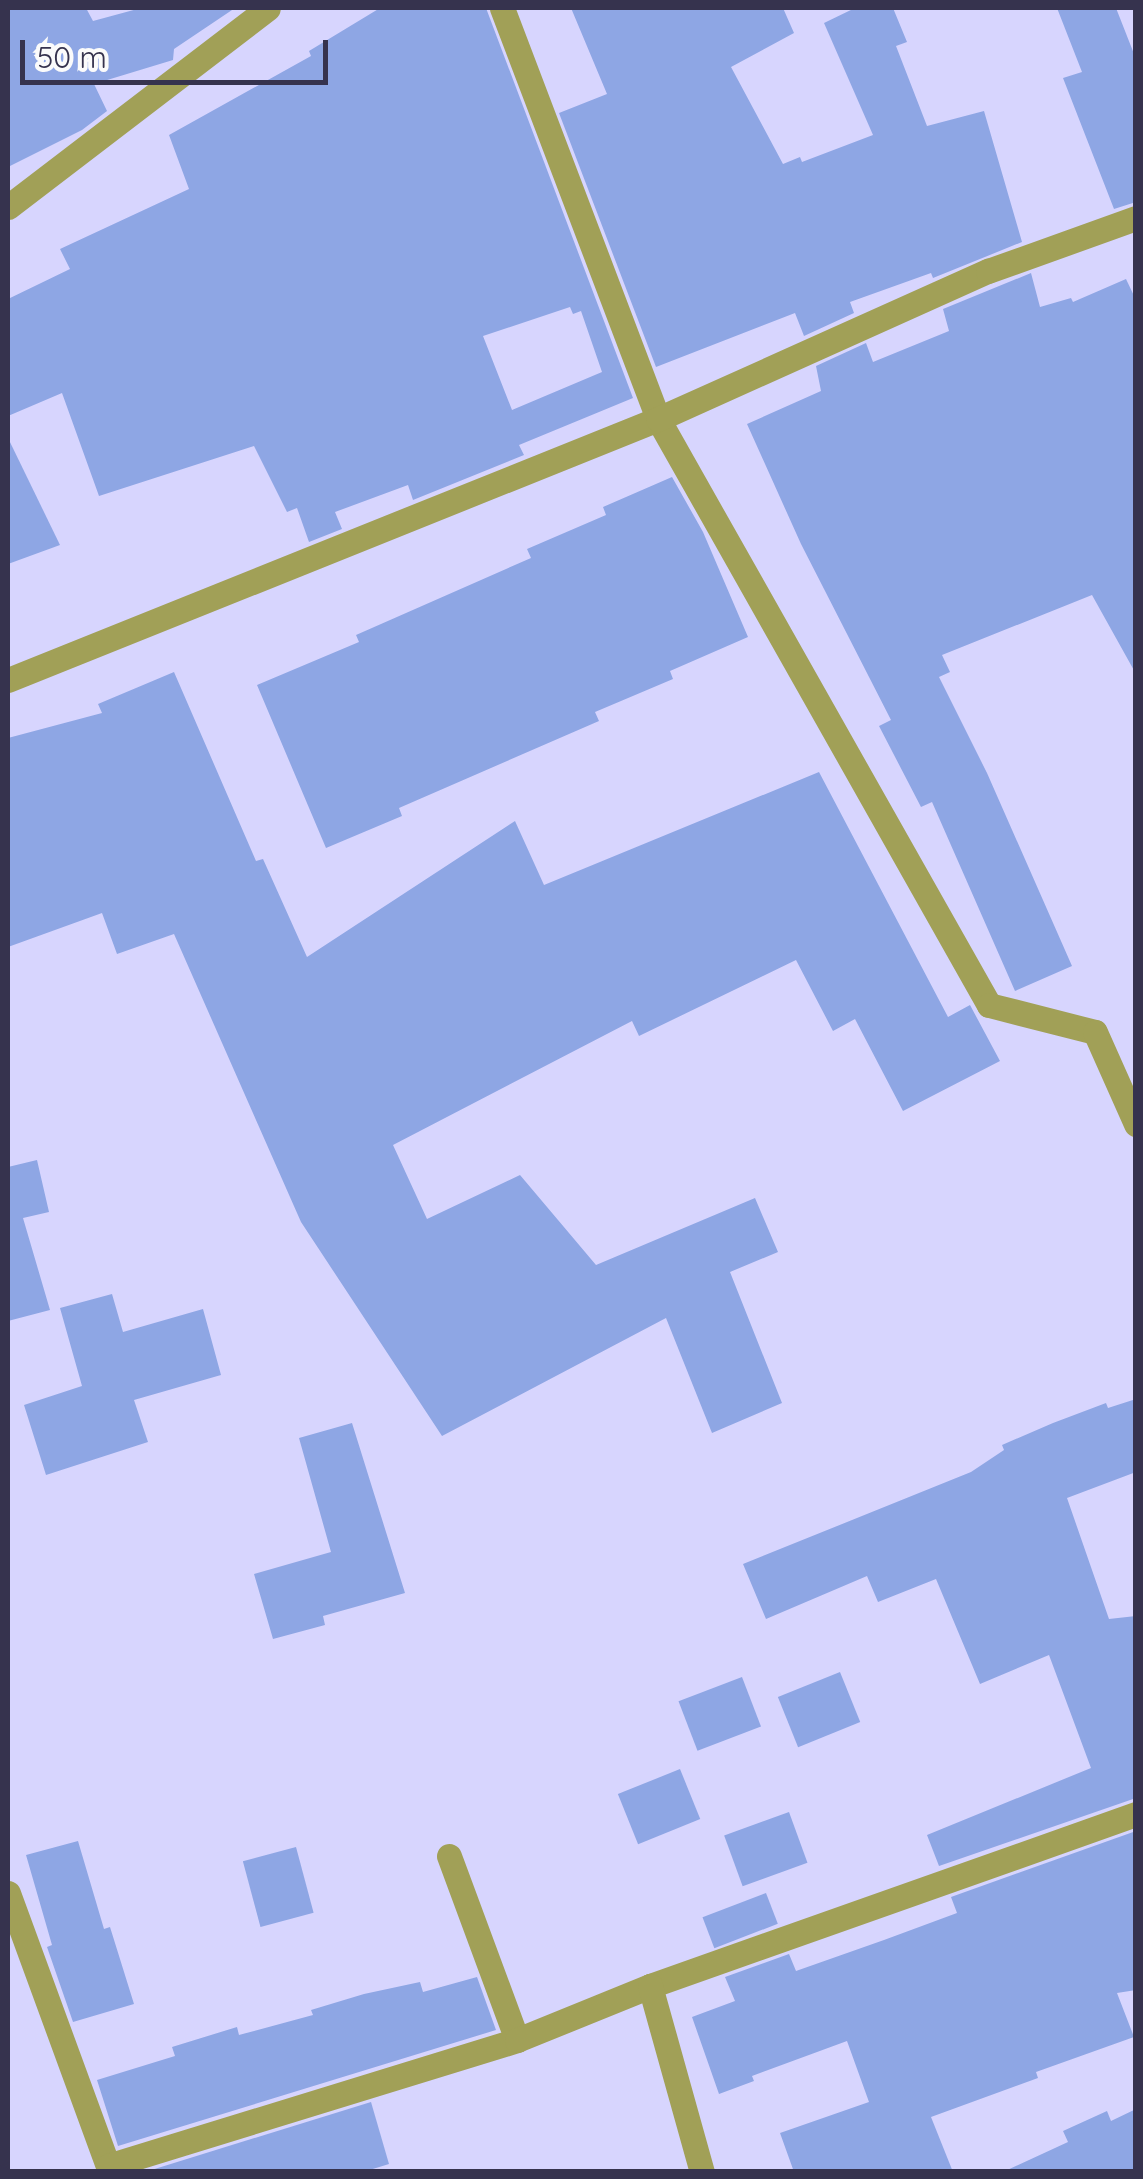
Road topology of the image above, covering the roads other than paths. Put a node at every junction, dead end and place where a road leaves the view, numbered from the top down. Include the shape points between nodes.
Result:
1 (268, 8) edge
2 (502, 8) edge
3 (8, 207) edge
4 (1136, 218) edge
5 (658, 419) junction
6 (8, 680) edge
7 (1136, 1124) edge
8 (1136, 1814) edge
9 (449, 1856) dead end
10 (8, 1893) edge
11 (650, 1986) junction
12 (517, 2040) junction
13 (109, 2169) edge
14 (702, 2172) edge

1 - 3 street
2 - 5 street
4 - 5 street via 988,271
5 - 6 street
5 - 7 street via 989,1005 1095,1032
8 - 11 street
9 - 12 street
10 - 13 street
11 - 12 street
11 - 14 street
12 - 13 street

